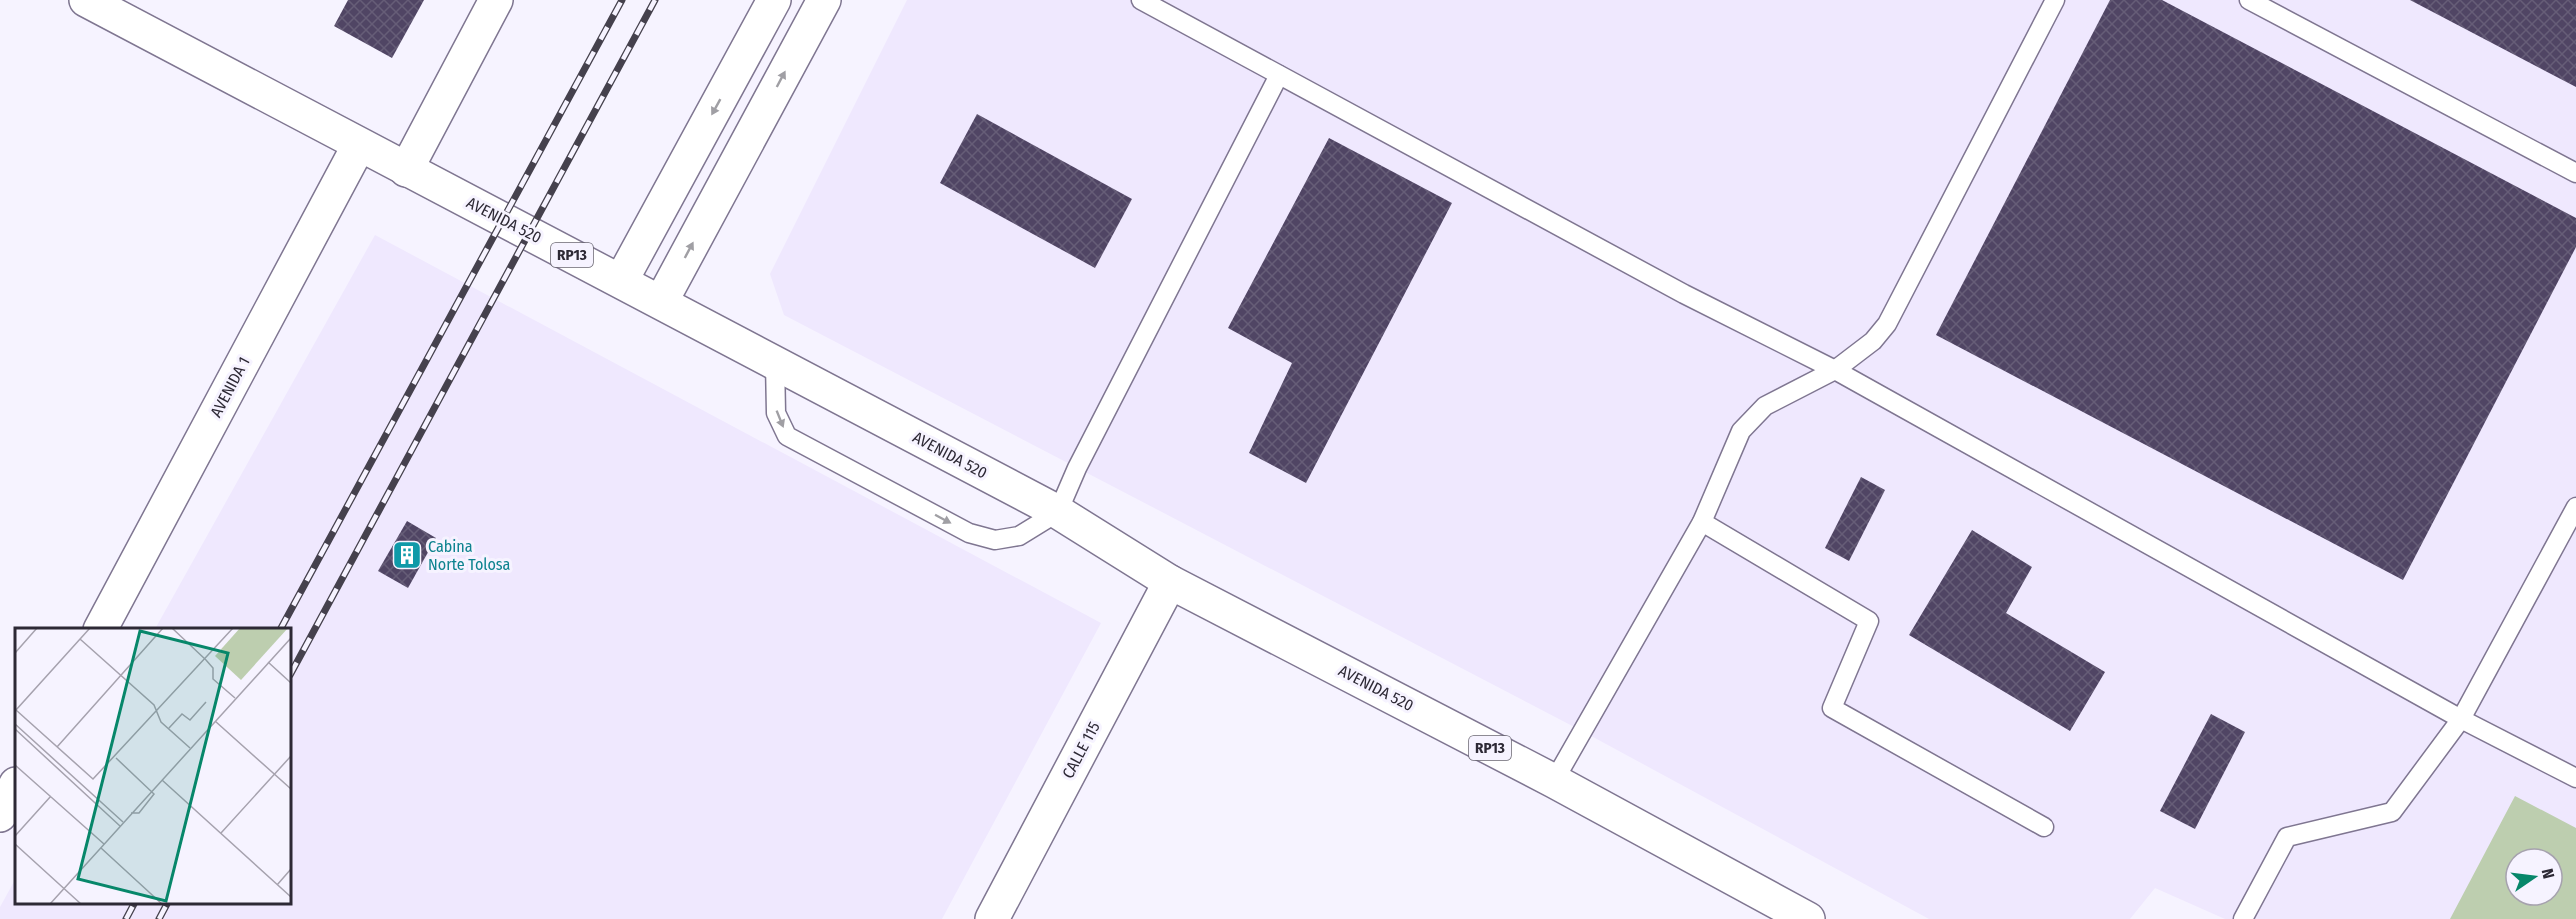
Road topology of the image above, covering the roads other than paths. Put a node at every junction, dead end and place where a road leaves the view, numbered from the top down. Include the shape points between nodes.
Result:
1 (86, 0) edge
2 (496, 0) edge
3 (774, 0) edge
4 (824, 0) edge
5 (1141, 0) edge
6 (2055, 0) edge
7 (2249, 0) edge
8 (1280, 75) junction
9 (359, 145) junction
10 (406, 170) junction
11 (2576, 173) edge
12 (621, 280) junction
13 (661, 302) junction
14 (775, 362) junction
15 (1835, 370) junction
16 (2576, 507) edge
17 (1058, 512) junction
18 (1702, 522) junction
19 (1170, 582) junction
20 (101, 628) edge
21 (2461, 719) junction
22 (2576, 778) edge
23 (1554, 781) junction
24 (15, 786) edge
25 (0, 815) edge
26 (2044, 827) dead end
27 (992, 919) edge
28 (1808, 919) edge
29 (2243, 919) edge

1 - 9 main road, AVENIDA 520 / RP13
2 - 10 main road
3 -> 12 main road
13 -> 4 main road
5 - 8 lane
6 - 15 lane via 1887,324 1873,341
7 - 11 lane
8 - 15 lane via 1684,294
8 - 17 lane
9 - 10 main road, AVENIDA 520 / RP13
9 - 20 main road, AVENIDA 1
10 - 12 main road, AVENIDA 520 / RP13
12 - 13 main road, AVENIDA 520 / RP13
13 - 14 main road, AVENIDA 520 / RP13
14 - 17 main road, AVENIDA 520 / RP13
14 -> 17 lane via 776,413 788,436 969,533 995,540 1019,536
15 - 18 lane via 1765,406 1741,431
15 - 21 lane
16 - 21 lane
17 - 19 main road, AVENIDA 520 / RP13
18 - 23 lane
18 - 26 lane via 1869,621 1832,708
19 - 23 main road, AVENIDA 520 / RP13
19 - 27 main road, CALLE 115
21 - 22 lane
21 - 29 lane via 2392,812 2288,837
23 - 28 main road, AVENIDA 520 / RP13
24 - 25 main road

